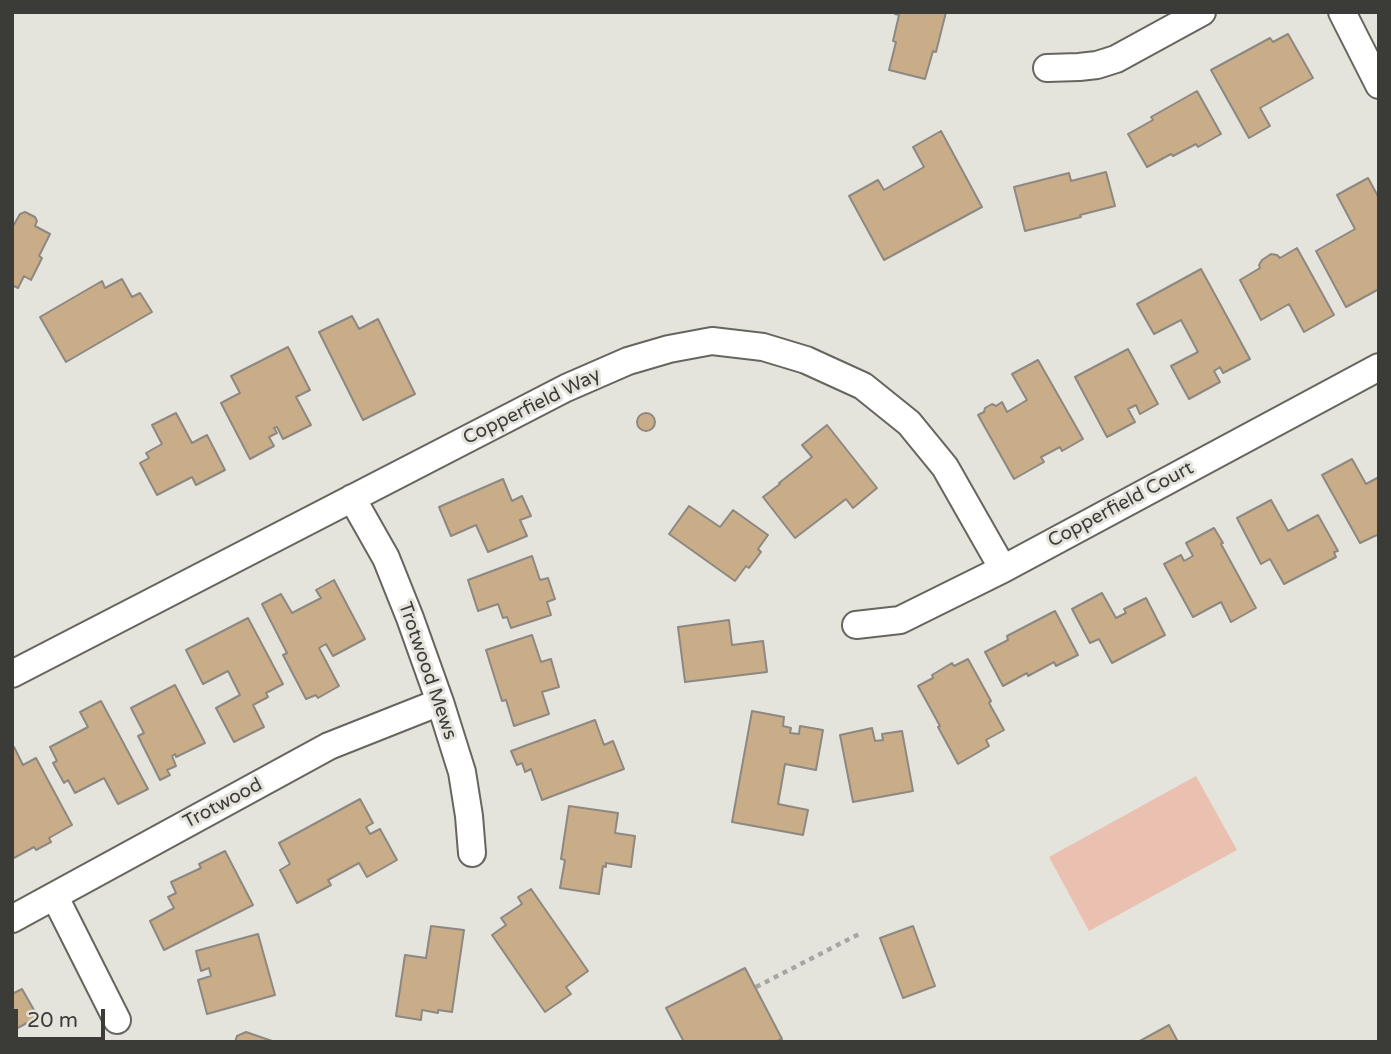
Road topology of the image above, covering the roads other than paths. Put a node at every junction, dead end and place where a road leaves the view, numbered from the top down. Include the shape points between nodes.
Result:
1 (1202, 12) edge
2 (1342, 12) edge
3 (1047, 68) dead end
4 (1379, 85) edge
5 (1379, 367) edge
6 (352, 498) junction
7 (1003, 569) junction
8 (856, 625) dead end
9 (12, 674) edge
10 (440, 702) junction
11 (472, 853) dead end
12 (55, 897) junction
13 (12, 919) edge
14 (117, 1020) dead end

1 - 3 street via 1116,59
2 - 4 street
5 - 7 street, Copperfield Court
6 - 7 street, Copperfield Way via 603,371 669,349 712,341 763,347 806,360 863,387 909,423 945,467
6 - 9 street, Copperfield Way
6 - 10 street, Trotwood Mews via 386,558
7 - 8 street, Copperfield Court via 900,620
10 - 11 street, Trotwood Mews via 462,772
10 - 12 street, Trotwood via 329,746
12 - 13 street, Trotwood
12 - 14 street

